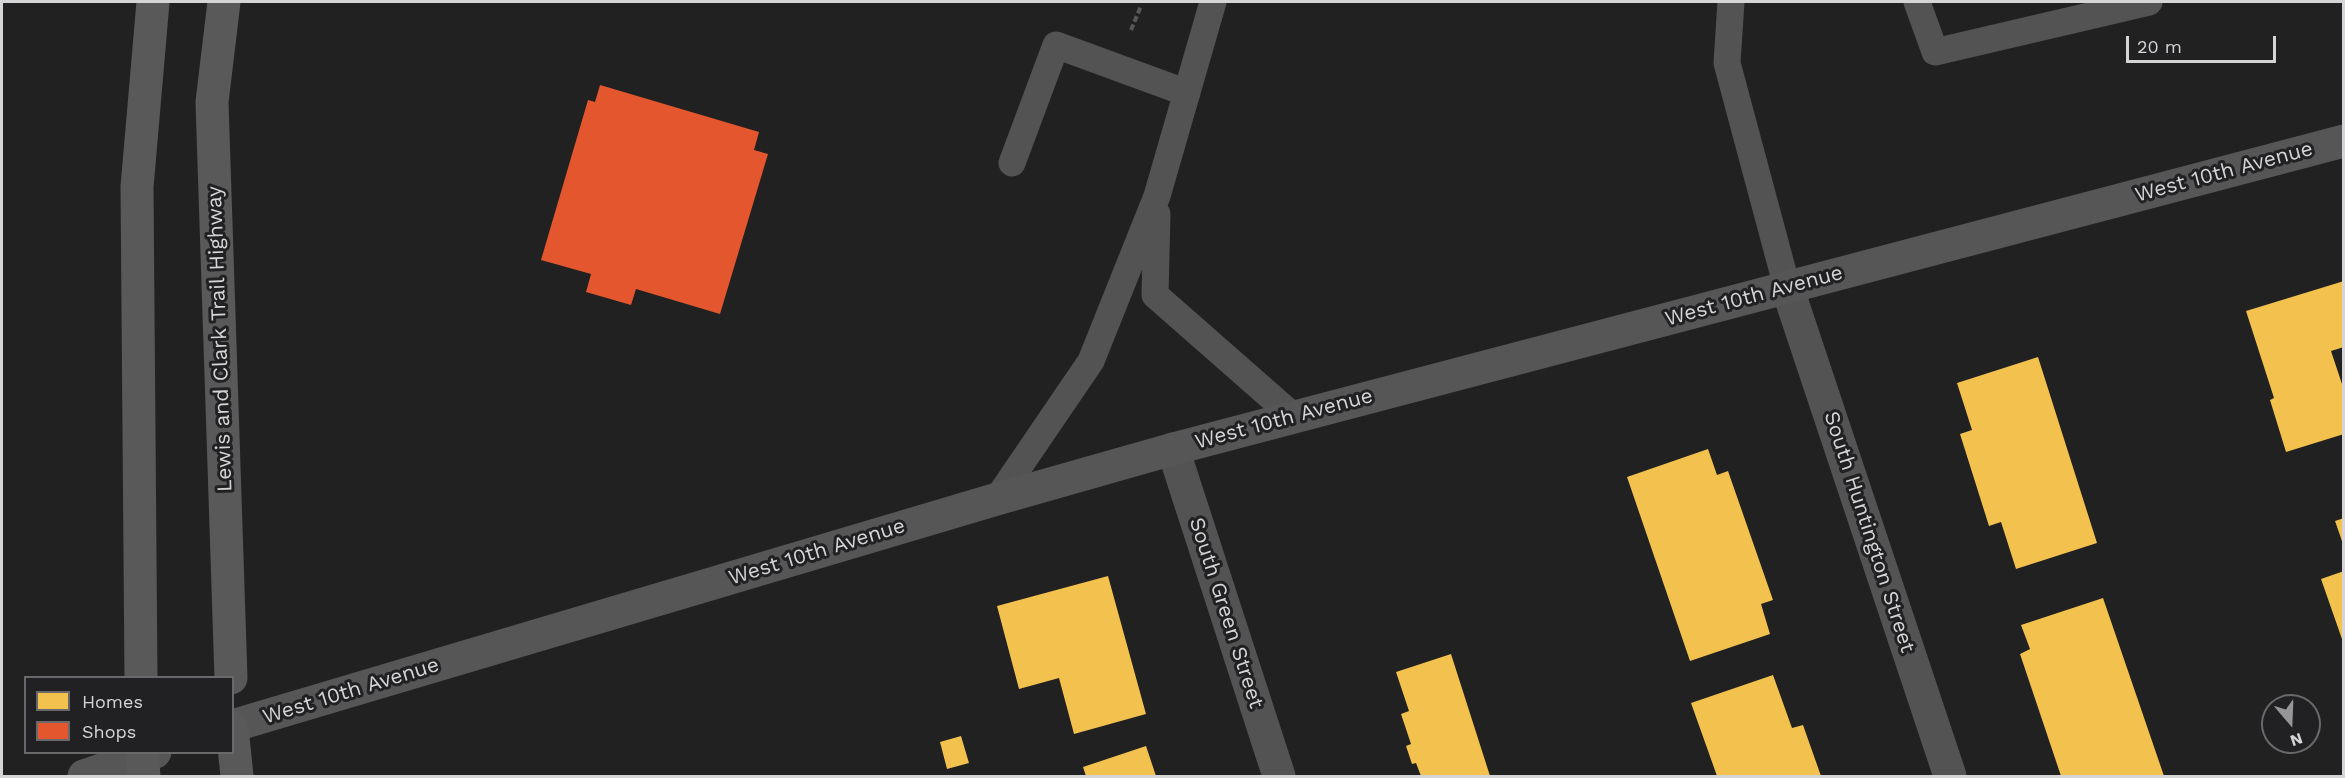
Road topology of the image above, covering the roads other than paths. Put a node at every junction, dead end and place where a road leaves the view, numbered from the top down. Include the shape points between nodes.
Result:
1 (153, 2) edge
2 (224, 2) edge
3 (1213, 2) edge
4 (1731, 2) edge
5 (1917, 2) edge
6 (2149, 2) edge
7 (1187, 93) junction
8 (2343, 141) edge
9 (1012, 163) dead end
10 (1157, 196) junction
11 (1787, 288) junction
12 (1294, 417) junction
13 (1173, 448) junction
14 (997, 499) junction
15 (141, 676) edge
16 (231, 676) edge
17 (234, 726) edge
18 (234, 747) edge
19 (146, 760) edge
20 (84, 777) edge
21 (237, 777) edge
22 (1279, 777) edge
23 (1950, 777) edge

1 - 15 highway via 137,187
2 - 16 highway, Lewis and Clark Trail Highway via 212,102
3 - 7 lane
4 - 11 lane via 1727,63
5 - 6 lane via 1935,52
7 - 9 lane via 1056,45
7 - 10 lane
8 - 11 main road, West 10th Avenue
10 - 12 lane via 1155,295
10 - 14 lane via 1091,361
11 - 12 main road, West 10th Avenue
11 - 23 street, South Huntington Street
12 - 13 main road, West 10th Avenue
13 - 14 main road, West 10th Avenue
13 - 22 street, South Green Street
14 - 17 main road, West 10th Avenue
18 - 21 highway
19 - 20 main road

